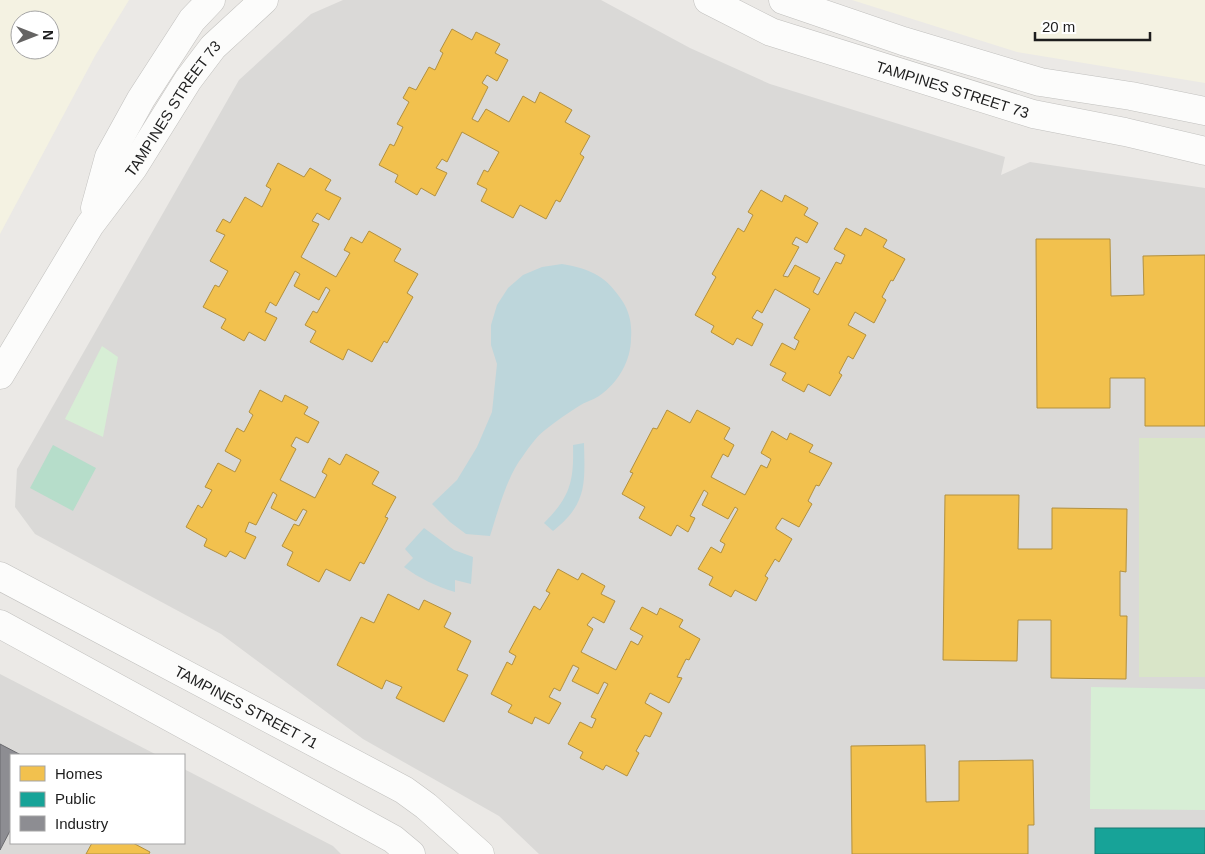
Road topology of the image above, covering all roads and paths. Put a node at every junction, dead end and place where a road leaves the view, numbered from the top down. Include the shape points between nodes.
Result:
1 (211, 0) edge
2 (264, 0) edge
3 (708, 0) edge
4 (783, 0) edge
5 (1205, 111) edge
6 (1205, 151) edge
7 (90, 225) junction
8 (0, 376) edge
9 (0, 576) edge
10 (0, 624) edge
11 (412, 854) edge
12 (480, 854) edge

1 - 7 street, TAMPINES STREET 73 via 192,20 164,62 109,157
2 - 7 street, TAMPINES STREET 73 via 213,47 188,80 133,168
3 - 6 street, TAMPINES STREET 73 via 771,32 967,94 1033,114
4 - 5 street via 903,41 1040,82
7 - 8 street, TAMPINES STREET 73
9 - 12 street, TAMPINES STREET 71 via 404,790
10 - 11 street via 393,839

